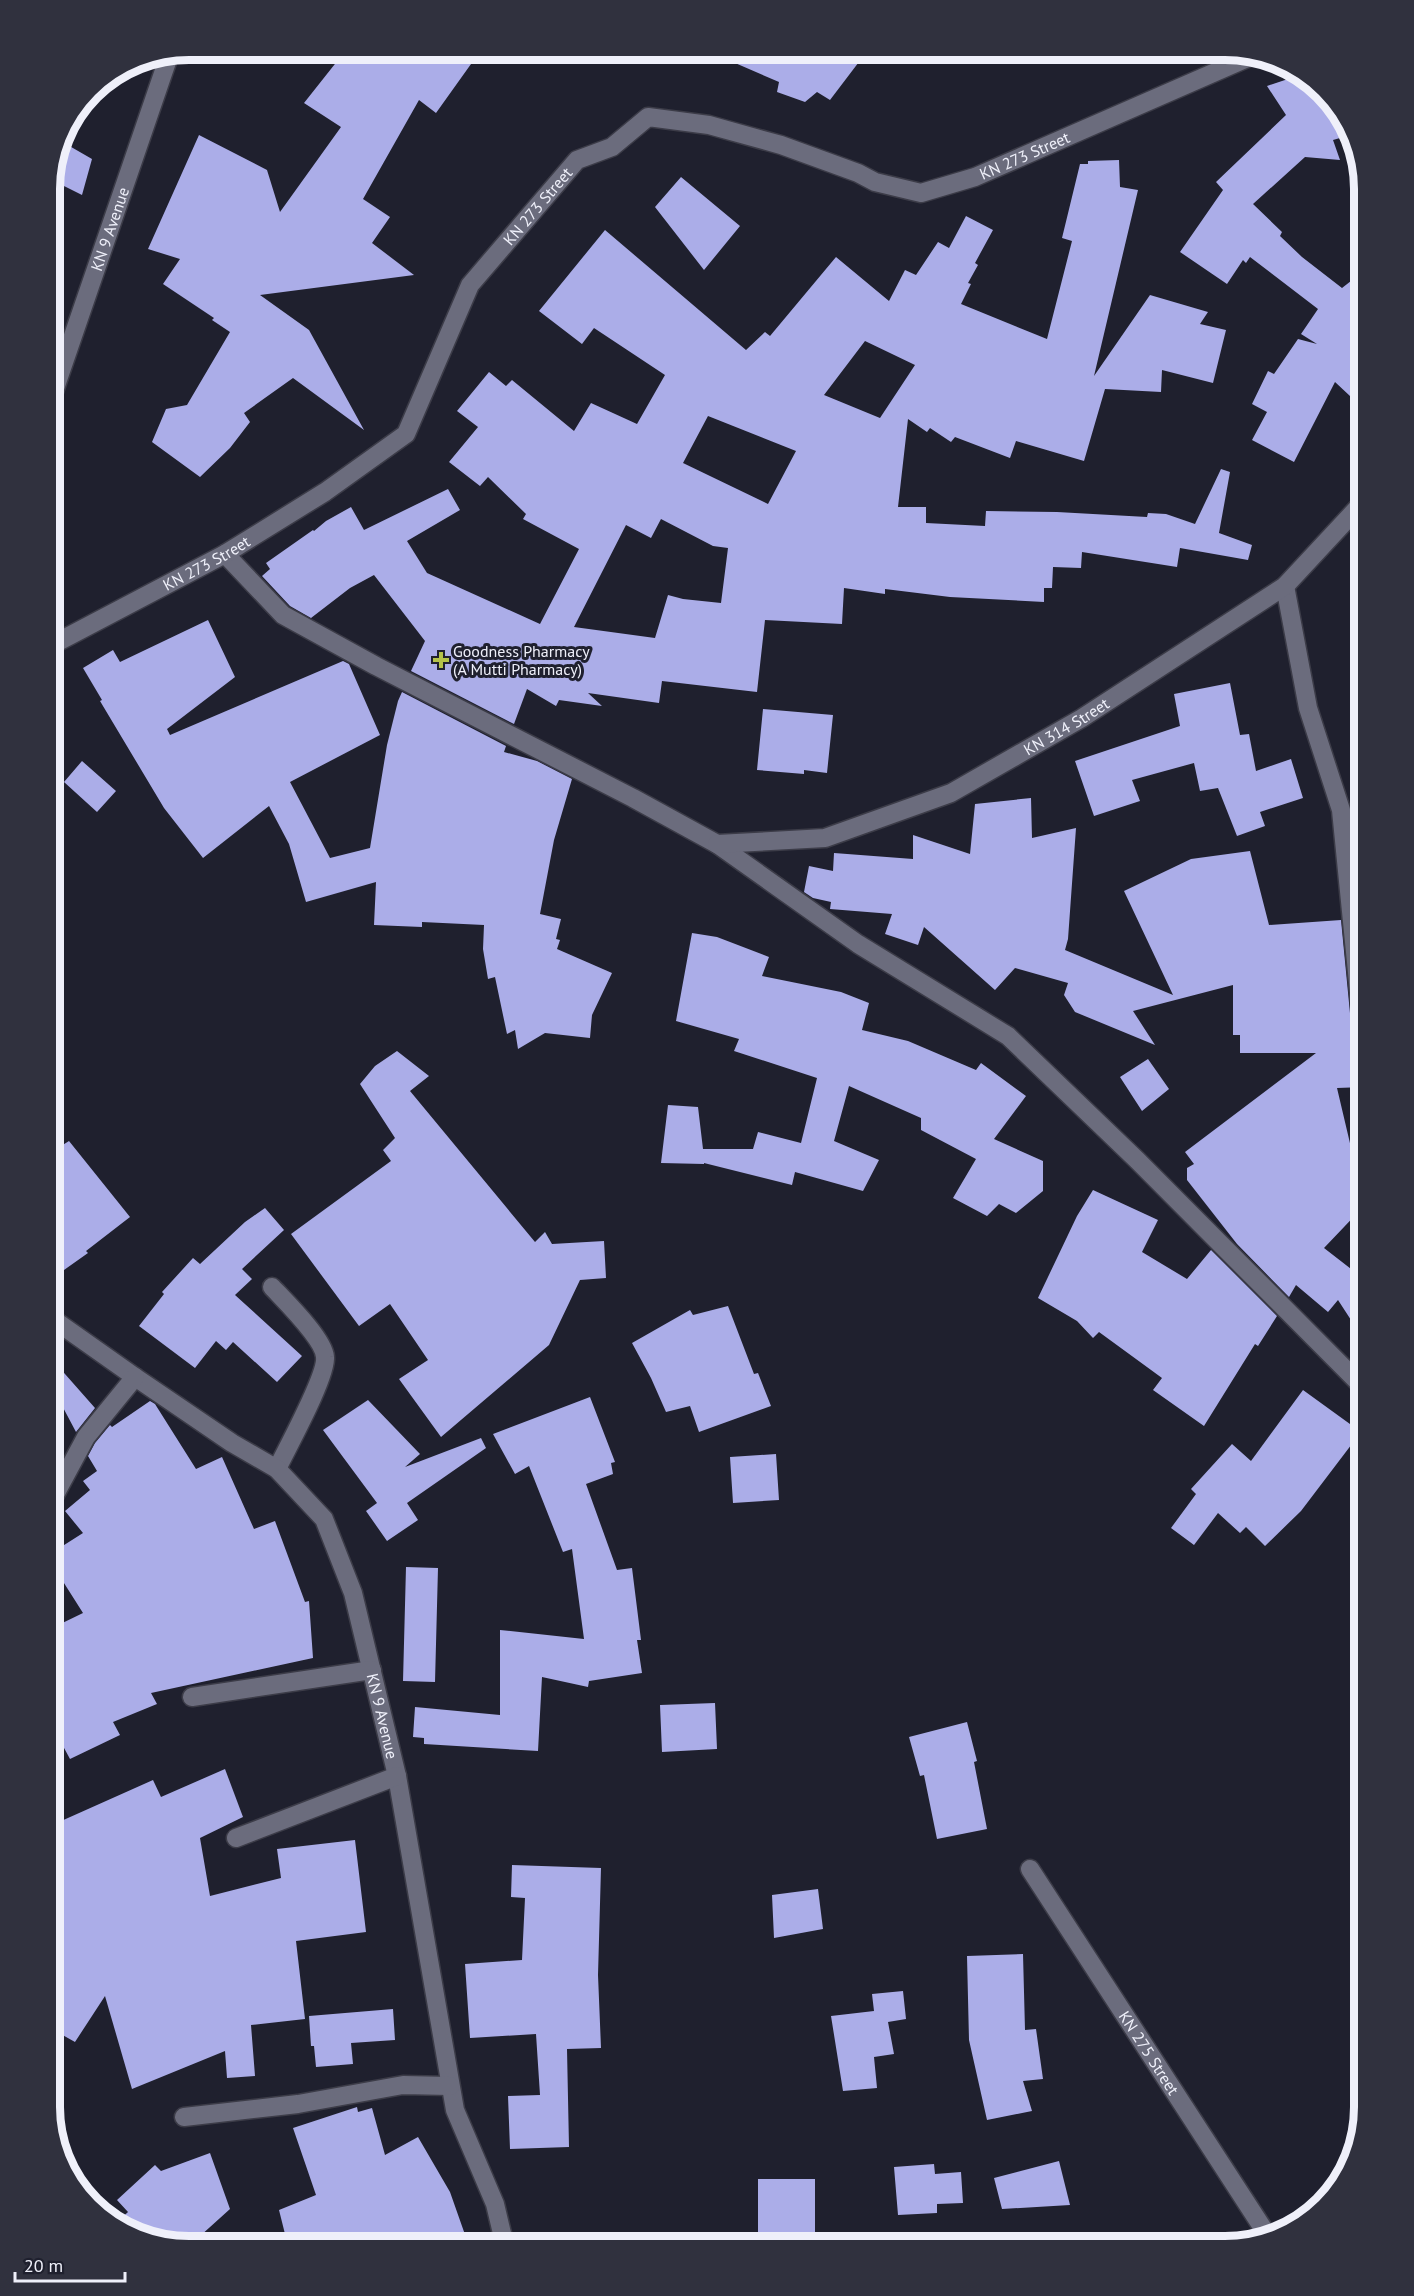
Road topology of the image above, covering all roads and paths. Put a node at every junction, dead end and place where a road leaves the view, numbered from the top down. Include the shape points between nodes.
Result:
1 (1241, 61) edge
2 (167, 62) edge
3 (60, 374) edge
4 (1354, 513) edge
5 (225, 554) junction
6 (1285, 586) junction
7 (60, 641) edge
8 (717, 844) junction
9 (1354, 936) edge
10 (272, 1287) dead end
11 (60, 1324) edge
12 (135, 1377) junction
13 (1354, 1377) edge
14 (277, 1469) junction
15 (60, 1485) edge
16 (372, 1670) junction
17 (192, 1697) dead end
18 (397, 1776) junction
19 (236, 1838) dead end
20 (1030, 1869) dead end
21 (450, 2086) junction
22 (184, 2117) dead end
23 (1264, 2230) edge
24 (503, 2236) edge

1 - 5 street, KN 273 Street via 975,177 921,193 875,182 781,145 709,124 648,117 612,147 577,160 470,285 406,434 325,492
2 - 3 street, KN 9 Avenue
4 - 6 street, KN 314 Street
5 - 7 street, KN 273 Street
5 - 8 street via 283,615
6 - 8 street, KN 314 Street via 1082,718 951,793 825,838
6 - 9 street via 1308,708 1341,810
8 - 13 street via 858,944 1008,1036
10 - 14 street via 313,1332 326,1356 323,1374
11 - 12 street, KN 9 Avenue
12 - 14 street, KN 9 Avenue
12 - 15 street via 86,1437
14 - 16 street, KN 9 Avenue via 324,1519 353,1593
16 - 17 street
16 - 18 street, KN 9 Avenue
18 - 19 street
18 - 21 street, KN 9 Avenue
20 - 23 street, KN 275 Street
21 - 22 street via 403,2085 298,2104
21 - 24 street, KN 9 Avenue via 455,2110 495,2204

